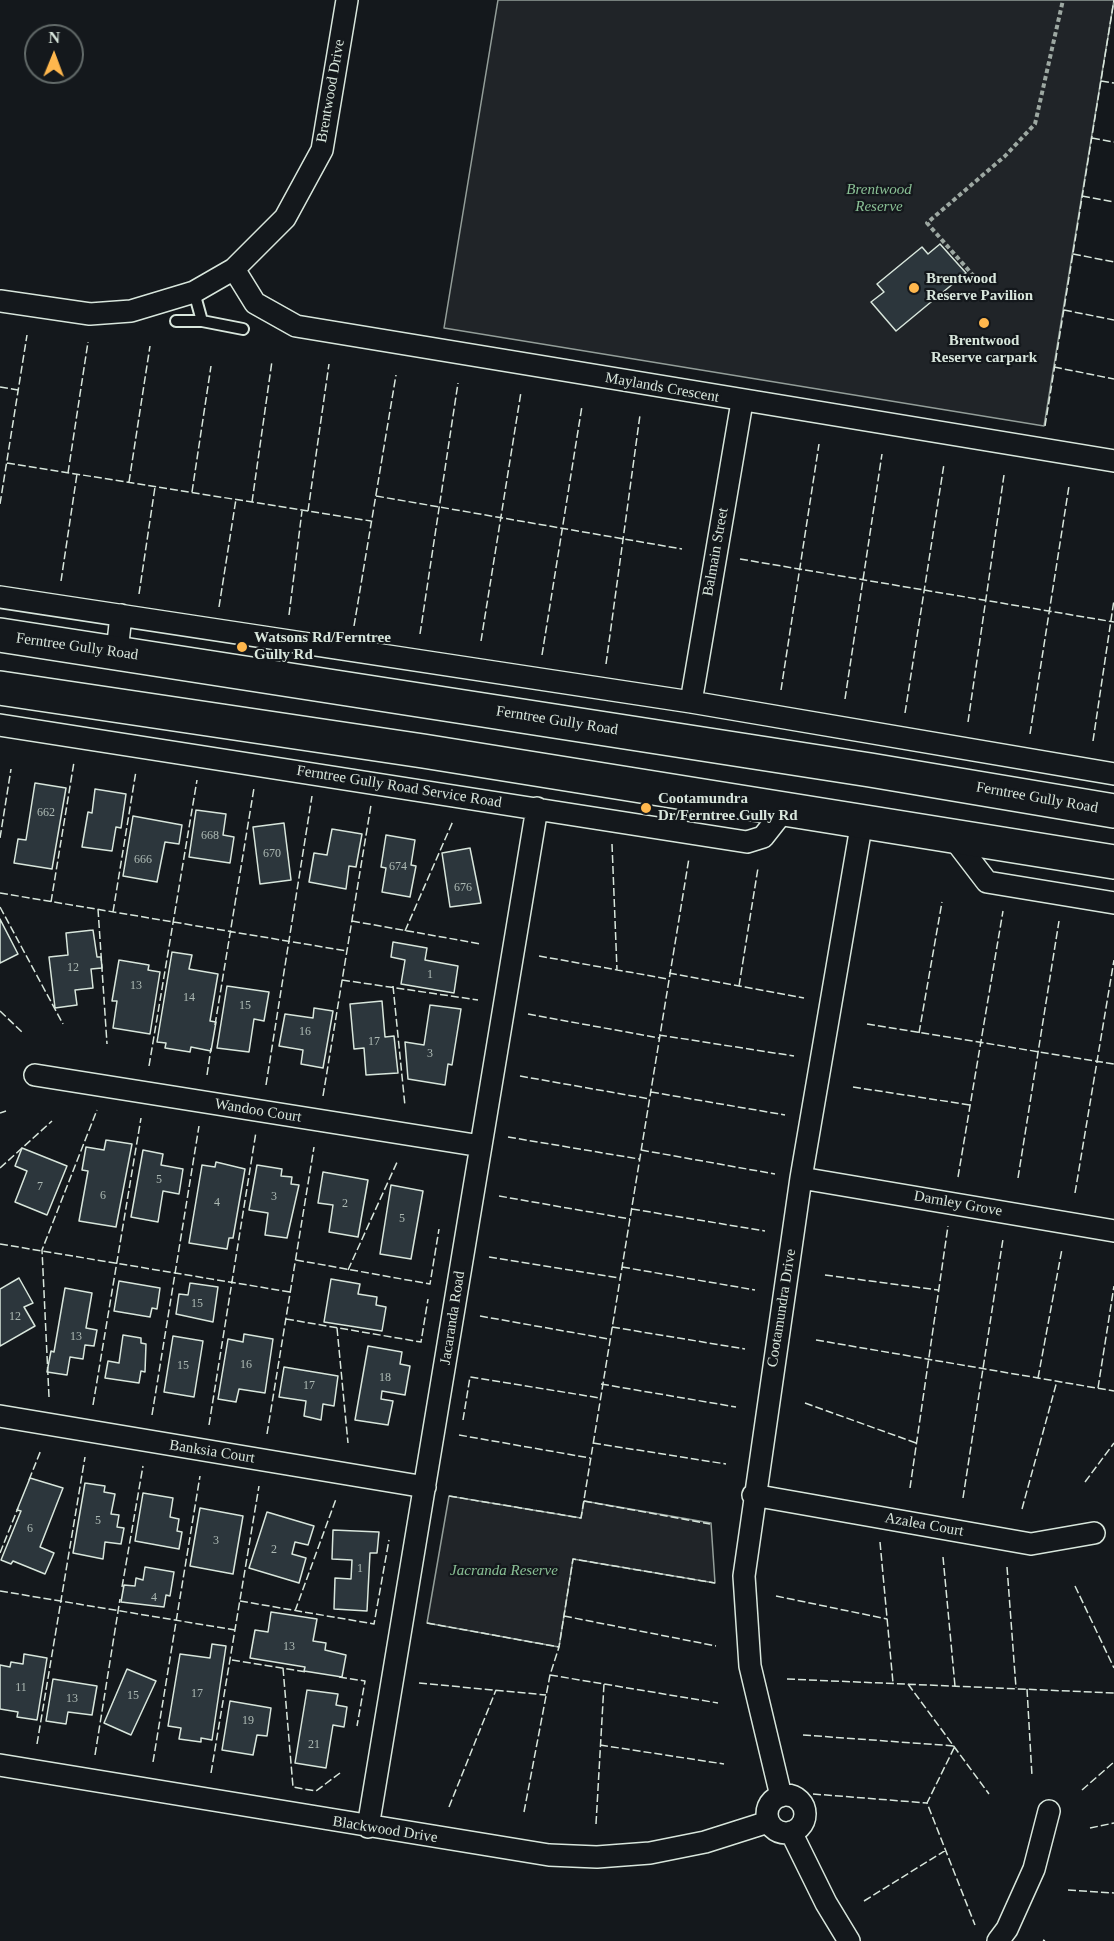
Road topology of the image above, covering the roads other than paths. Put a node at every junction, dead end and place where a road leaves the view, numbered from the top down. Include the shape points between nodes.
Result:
1 (345, 0) edge
2 (234, 269) junction
3 (194, 292) junction
4 (0, 301) edge
5 (176, 321) dead end
6 (202, 321) junction
7 (243, 329) dead end
8 (742, 402) junction
9 (1114, 462) edge
10 (0, 597) edge
11 (121, 615) junction
12 (0, 635) edge
13 (117, 652) junction
14 (0, 688) edge
15 (691, 702) junction
16 (0, 725) edge
17 (870, 770) junction
18 (1114, 774) edge
19 (537, 808) junction
20 (785, 809) junction
21 (1114, 811) edge
22 (862, 821) junction
23 (951, 835) junction
24 (1114, 862) edge
25 (1114, 903) edge
26 (35, 1075) dead end
27 (481, 1146) junction
28 (801, 1178) junction
29 (1114, 1230) edge
30 (0, 1416) edge
31 (425, 1487) junction
32 (753, 1495) junction
33 (1094, 1533) dead end
34 (0, 1765) edge
35 (781, 1796) junction
36 (1049, 1811) dead end
37 (768, 1822) junction
38 (368, 1827) junction
39 (791, 1832) junction
40 (849, 1941) edge
41 (998, 1941) edge

1 - 2 street, Brentwood Drive via 322,150 285,218
2 - 3 street, Brentwood Drive
2 - 8 street, Maylands Crescent via 255,303 296,326
3 - 4 street, Brentwood Drive via 131,311 90,314
3 - 6 lane
5 - 6 lane
6 - 7 lane
8 - 9 street, Maylands Crescent
8 - 15 street, Balmain Street
10 - 11 street
11 - 13 street
11 - 15 street
12 - 13 main road, Ferntree Gully Road
13 - 17 main road, Ferntree Gully Road
14 - 20 main road
15 - 18 street
16 - 19 street, Ferntree Gully Road Service Road
17 - 21 main road, Ferntree Gully Road
17 - 22 main road
19 - 20 street, Ferntree Gully Road Service Road via 747,842 763,837
19 - 27 street, Jacaranda Road
20 - 22 main road
22 - 23 main road
22 - 28 street, Cootamundra Drive
23 - 24 main road
23 - 25 street via 987,882
26 - 27 street, Wandoo Court
27 - 31 street, Jacaranda Road
28 - 29 street, Darnley Grove
28 - 32 street, Cootamundra Drive
30 - 31 street, Banksia Court
31 - 38 street, Jacaranda Road
32 - 33 street, Azalea Court via 1031,1544
32 - 35 street, Cootamundra Drive via 744,1576 750,1666
34 - 38 street, Blackwood Drive
35 - 37 street via 767,1809
35 - 39 street via 794,1797 803,1806 802,1824
36 - 41 street via 1034,1869
37 - 38 street, Blackwood Drive via 678,1848 597,1857 522,1852
37 - 39 street via 778,1832
39 - 40 street

